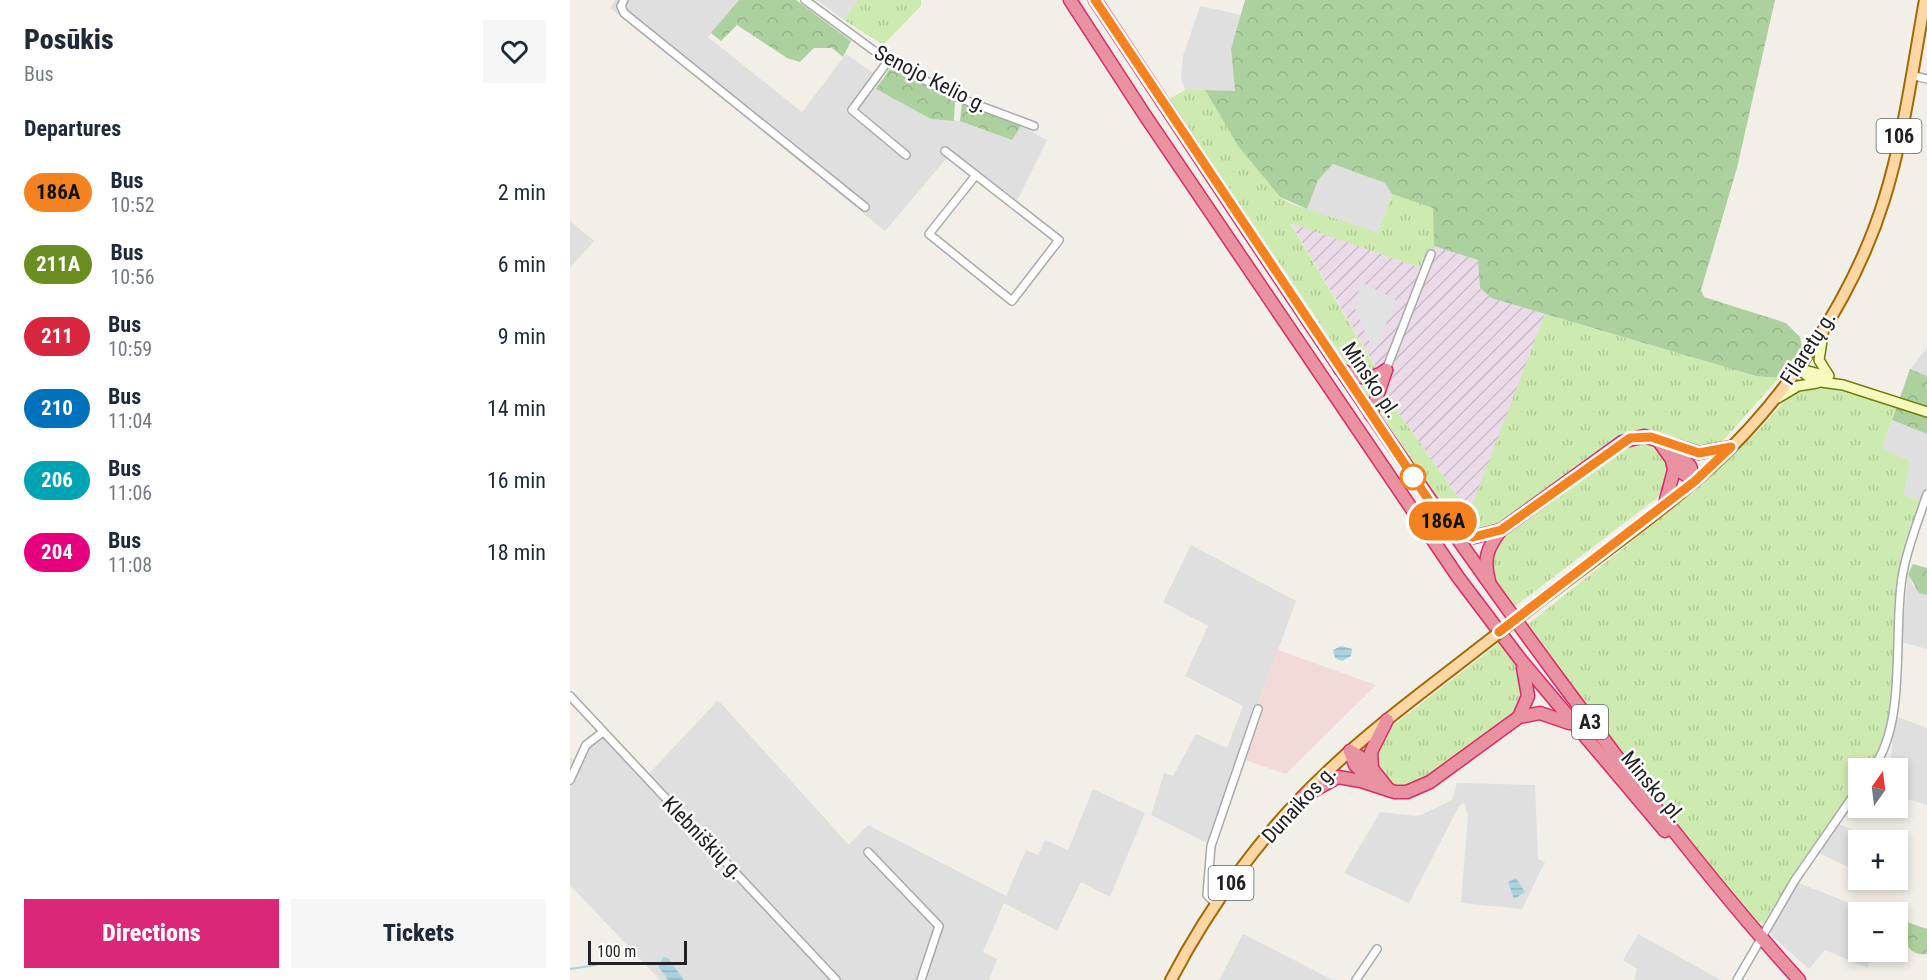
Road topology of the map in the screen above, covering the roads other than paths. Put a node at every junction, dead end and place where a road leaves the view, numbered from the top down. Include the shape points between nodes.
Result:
1 (624, 0) edge
2 (805, 0) edge
3 (1070, 0) edge
4 (1095, 0) edge
5 (1925, 0) edge
6 (888, 61) junction
7 (1911, 75) junction
8 (1927, 79) edge
9 (1034, 126) dead end
10 (945, 151) dead end
11 (906, 155) dead end
12 (976, 176) junction
13 (865, 207) dead end
14 (1431, 254) dead end
15 (1826, 325) junction
16 (1797, 368) junction
17 (1340, 369) junction
18 (1386, 370) junction
19 (1828, 376) junction
20 (1820, 383) junction
21 (1843, 385) junction
22 (1773, 401) junction
23 (1927, 412) edge
24 (1371, 415) junction
25 (1731, 447) junction
26 (1670, 452) junction
27 (1695, 481) junction
28 (1927, 494) edge
29 (1665, 504) junction
30 (1446, 526) junction
31 (1501, 530) junction
32 (1490, 586) junction
33 (1520, 659) junction
34 (570, 696) edge
35 (1258, 710) dead end
36 (1519, 717) junction
37 (1387, 720) junction
38 (1575, 726) junction
39 (603, 732) junction
40 (1350, 751) junction
41 (1881, 758) edge
42 (1372, 769) junction
43 (570, 780) edge
44 (1385, 789) junction
45 (1304, 796) junction
46 (1848, 803) edge
47 (868, 852) dead end
48 (1216, 904) junction
49 (1740, 914) junction
50 (1760, 938) junction
51 (1377, 949) dead end
52 (836, 980) edge
53 (921, 980) edge
54 (1171, 980) edge
55 (1356, 980) edge
56 (1737, 980) edge
57 (1799, 980) edge

1 - 13 street via 624,13
2 - 6 street, Senojo Kelio g.
3 - 33 highway, Minsko pl. / A3 via 1404,500
4 - 17 highway, Minsko pl. / A3
5 - 7 main road, Filaretų g. / 106
6 - 9 street, Senojo Kelio g. via 959,98
6 - 11 street via 852,110
7 - 8 street
7 - 15 main road, Filaretų g. / 106 via 1884,200 1863,255
10 - 12 street
12 - 12 street via 1059,240 1012,300 929,234
14 - 18 street
15 - 16 main road, Filaretų g. / 106
15 - 19 main road via 1818,354
16 - 19 main road
16 - 20 main road
16 - 22 main road, Filaretų g. / 106
17 - 18 highway via 1360,378
17 - 24 highway, Minsko pl. / A3
18 - 24 highway
19 - 21 main road
20 - 21 main road
20 - 22 main road via 1798,386
21 - 23 main road
22 - 25 main road, Filaretų g. / 106
24 - 30 highway, Minsko pl. / A3
25 - 26 highway via 1699,453
25 - 27 main road, Filaretų g. / 106
26 - 27 highway via 1690,466
26 - 29 highway via 1674,470
26 - 31 highway via 1657,440 1636,437 1622,442
27 - 29 main road, Filaretų g. / 106
28 - 41 street via 1901,579 1889,738
29 - 37 main road, Filaretų g. / 106, bridge
30 - 31 highway via 1473,537
30 - 32 highway, Minsko pl. / A3
31 - 32 highway via 1486,556
32 - 49 highway, Minsko pl. / A3 via 1608,746
33 - 36 highway via 1529,689
33 - 38 highway, Minsko pl. / A3
34 - 39 street, Klebniškių g.
35 - 48 street via 1211,846 1207,895
36 - 38 highway via 1550,714
36 - 44 highway via 1422,787 1407,792
37 - 40 main road, 106
37 - 42 highway via 1371,752
38 - 49 highway, Minsko pl. / A3
39 - 43 street via 586,745
39 - 52 street, Klebniškių g.
40 - 42 highway via 1360,755
40 - 44 highway via 1355,765
40 - 45 main road, Dunaikos g. / 106
42 - 44 highway
44 - 45 highway via 1338,777
45 - 48 main road, Dunaikos g. / 106
46 - 50 street
47 - 53 street via 939,926
48 - 54 main road, Dunaikos g. / 106
49 - 50 highway, Minsko pl. / A3
50 - 56 street
50 - 57 highway, Minsko pl. / A3
51 - 55 street

